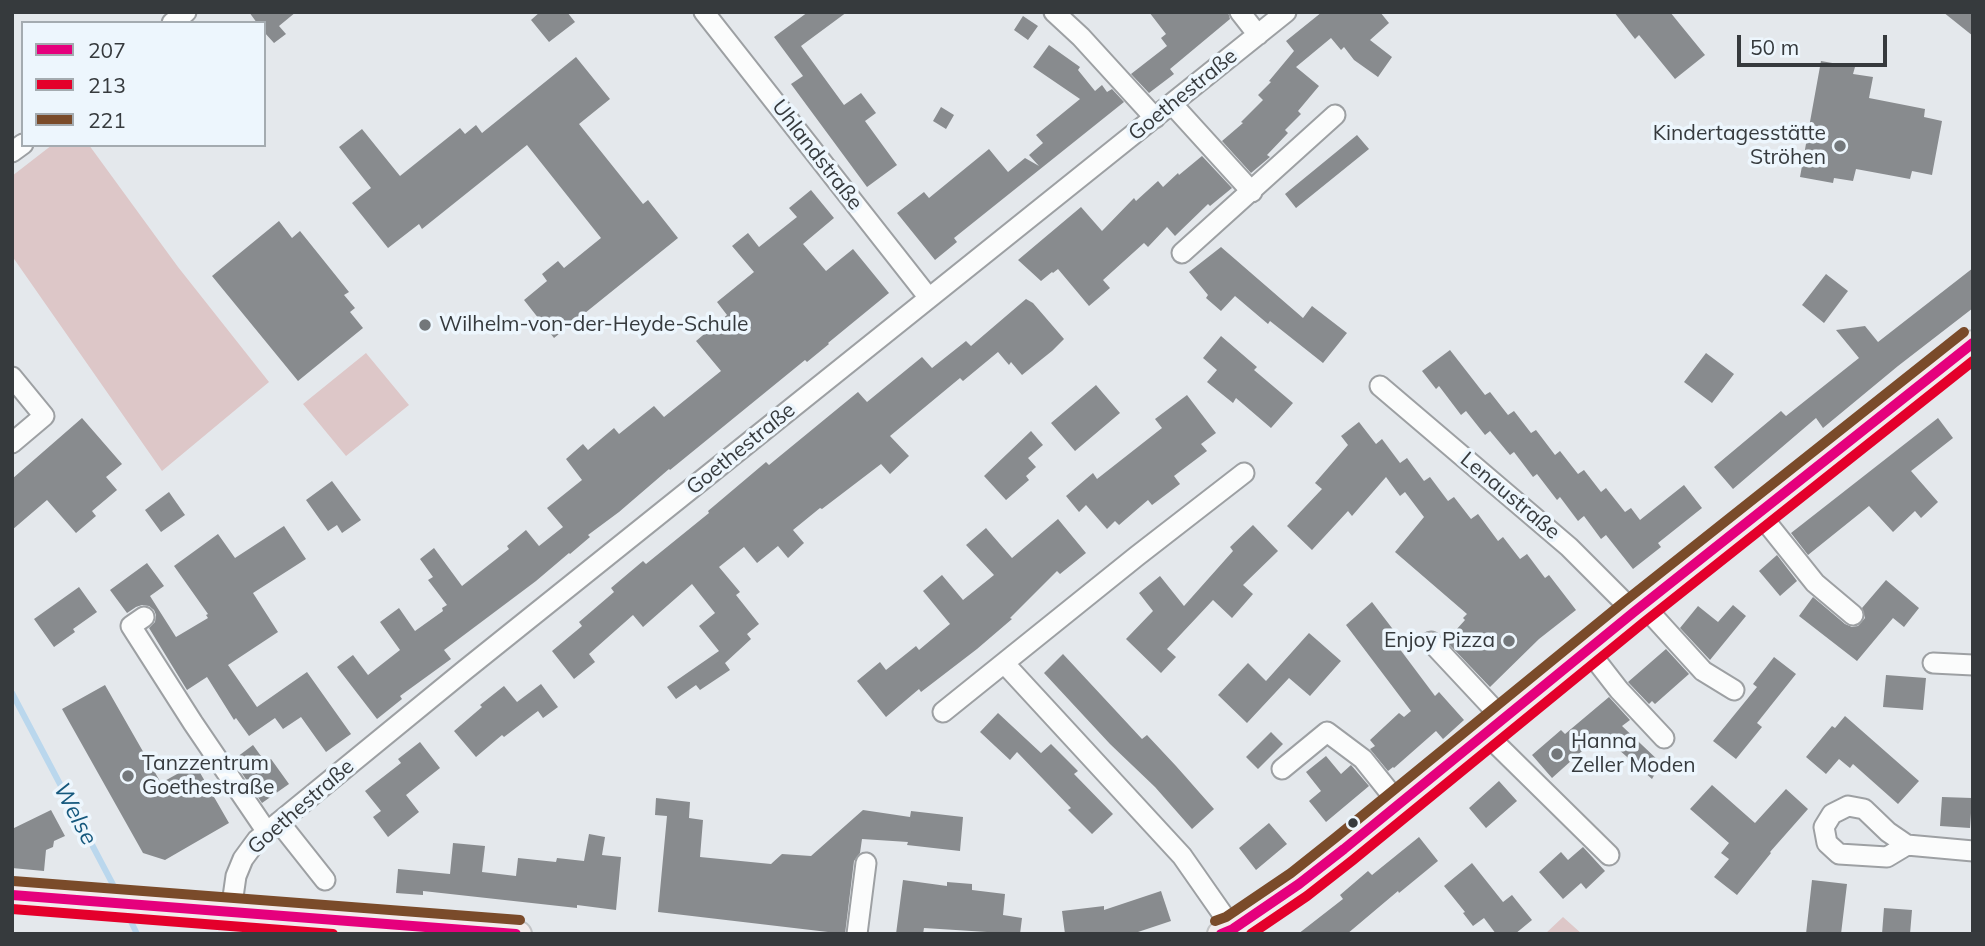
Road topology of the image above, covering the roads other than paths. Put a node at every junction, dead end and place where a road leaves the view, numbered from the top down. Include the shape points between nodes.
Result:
1 (704, 12) edge
2 (1054, 12) edge
3 (1240, 12) edge
4 (1286, 12) edge
5 (1258, 35) junction
6 (1172, 104) junction
7 (1335, 115) dead end
8 (1155, 118) junction
9 (1252, 192) junction
10 (1182, 253) dead end
11 (929, 298) junction
12 (1973, 343) edge
13 (12, 377) edge
14 (1380, 386) dead end
15 (12, 443) edge
16 (1244, 473) dead end
17 (1759, 513) junction
18 (1639, 608) junction
19 (1853, 615) dead end
20 (144, 617) dead end
21 (1431, 642) dead end
22 (1588, 650) junction
23 (1004, 663) junction
24 (1933, 663) dead end
25 (1973, 665) edge
26 (1734, 690) dead end
27 (943, 712) dead end
28 (1494, 726) junction
29 (1664, 738) dead end
30 (1282, 769) dead end
31 (1399, 804) junction
32 (273, 827) junction
33 (1906, 845) dead end
34 (1973, 851) edge
35 (1609, 855) dead end
36 (866, 863) dead end
37 (325, 880) dead end
38 (12, 895) edge
39 (230, 911) junction
40 (1226, 931) edge
41 (519, 934) edge
42 (857, 934) edge

1 - 11 street, Uhlandstraße
2 - 8 street
3 - 5 street
4 - 5 street, Goethestraße
5 - 6 street, Goethestraße
6 - 8 street, Goethestraße
6 - 9 street
7 - 9 street
8 - 11 street, Goethestraße
9 - 10 street
11 - 32 street, Goethestraße
12 - 17 main road
13 - 15 street via 44,416
14 - 18 street, Lenaustraße
16 - 23 street
17 - 18 main road
17 - 19 street via 1815,583
18 - 22 main road
18 - 26 street, Lenaustraße via 1703,671
20 - 32 street via 131,626 200,734
21 - 28 street
22 - 28 main road
22 - 29 street
23 - 27 street
23 - 40 street via 1182,856
24 - 25 street
28 - 31 main road
28 - 35 street
30 - 31 street via 1327,732 1363,759
31 - 40 main road via 1299,884
32 - 37 street
32 - 39 street, Goethestraße via 243,859
33 - 34 street
36 - 42 street
38 - 39 main road
39 - 41 main road

